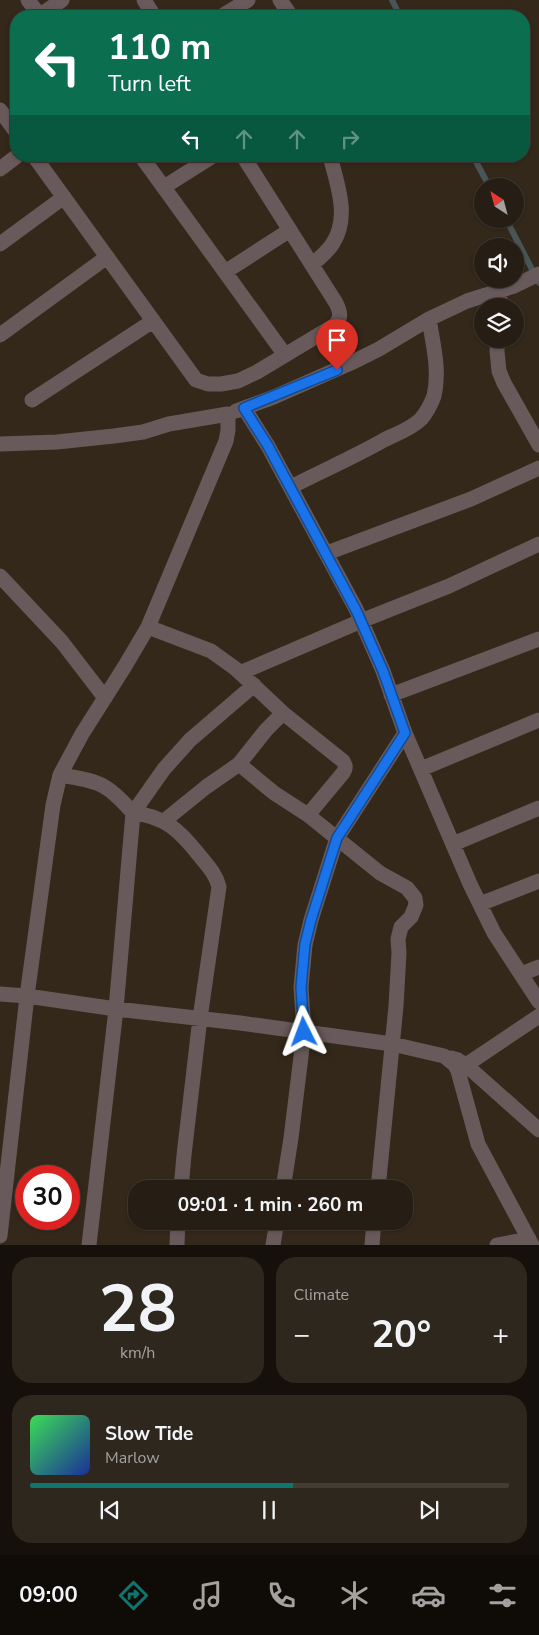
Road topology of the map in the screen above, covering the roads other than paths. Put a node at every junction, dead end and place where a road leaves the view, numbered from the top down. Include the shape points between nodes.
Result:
1 (62, 0) edge
2 (248, 0) edge
3 (48, 10) edge
4 (232, 10) edge
5 (0, 110) edge
6 (10, 124) edge
7 (10, 161) edge
8 (38, 162) edge
9 (145, 162) edge
10 (204, 162) edge
11 (247, 162) edge
12 (332, 162) edge
13 (0, 169) edge
14 (164, 188) junction
15 (64, 196) junction
16 (290, 230) junction
17 (0, 244) edge
18 (107, 256) junction
19 (312, 265) junction
20 (225, 272) junction
21 (539, 274) edge
22 (524, 281) edge
23 (507, 288) joint
24 (503, 298) edge
25 (429, 319) junction
26 (153, 321) junction
27 (0, 334) edge
28 (497, 348) edge
29 (285, 355) junction
30 (32, 400) dead end
31 (244, 408) junction
32 (228, 414) junction
33 (0, 444) edge
34 (539, 445) edge
35 (539, 468) edge
36 (291, 487) junction
37 (539, 544) edge
38 (327, 553) junction
39 (0, 576) edge
40 (361, 621) junction
41 (148, 626) junction
42 (539, 639) edge
43 (240, 672) junction
44 (254, 685) junction
45 (391, 695) junction
46 (104, 698) junction
47 (283, 713) junction
48 (539, 720) edge
49 (405, 733) junction
50 (239, 764) junction
51 (421, 769) junction
52 (60, 775) junction
53 (539, 808) edge
54 (133, 813) junction
55 (308, 815) junction
56 (164, 821) junction
57 (337, 838) junction
58 (453, 844) junction
59 (539, 881) edge
60 (480, 904) junction
61 (539, 967) edge
62 (521, 974) junction
63 (0, 994) edge
64 (27, 996) junction
65 (539, 1002) edge
66 (116, 1008) junction
67 (539, 1016) edge
68 (200, 1018) junction
69 (304, 1032) junction
70 (392, 1044) junction
71 (444, 1056) junction
72 (466, 1065) junction
73 (539, 1130) edge
74 (182, 1180) edge
75 (285, 1180) edge
76 (379, 1180) edge
77 (177, 1230) edge
78 (276, 1230) edge
79 (373, 1230) edge
80 (0, 1236) edge
81 (530, 1242) edge
82 (89, 1245) edge
83 (176, 1245) edge
84 (273, 1245) edge
85 (372, 1245) edge
86 (497, 1245) edge

1 - 3 street
2 - 4 street
5 - 6 street
7 - 13 street
8 - 15 street
9 - 14 street
10 - 14 street
11 - 16 street
12 - 19 street via 340,195 338,234
14 - 20 street
15 - 17 street
15 - 18 street
16 - 19 street
16 - 20 street
18 - 26 street
18 - 27 street
19 - 29 street via 340,310 340,317 335,325
20 - 29 street
21 - 22 street
23 - 24 street
23 - 25 street via 467,301
25 - 31 street via 351,363
25 - 36 street via 436,382 434,396 420,420
26 - 29 street via 196,380 202,383 238,381
26 - 30 street
28 - 34 street via 499,371 504,383
31 - 32 street
31 - 36 street
32 - 33 street via 114,436
32 - 41 street via 226,441
35 - 38 street via 471,498
36 - 38 street
37 - 40 street via 449,586
38 - 40 street
39 - 46 street via 62,642
40 - 43 street
40 - 45 street
41 - 43 street via 211,651
41 - 46 street
42 - 45 street
43 - 44 street
44 - 47 street
44 - 54 street via 190,740 164,769
45 - 49 street
46 - 52 street
47 - 50 street
47 - 55 street via 346,765 343,774
48 - 51 street
49 - 51 street
49 - 57 street
50 - 55 street via 274,793
50 - 56 street
51 - 58 street
52 - 54 street via 101,784
52 - 64 street
53 - 58 street
54 - 56 street
54 - 66 street
55 - 57 street
56 - 68 street via 191,844 215,875 219,887
57 - 69 street via 305,944 301,987
57 - 70 street via 380,873 407,888 415,898 411,917 399,933
58 - 60 street
59 - 60 street
60 - 62 street via 494,933
61 - 62 street
62 - 65 street
63 - 64 street
64 - 66 street
64 - 80 street
66 - 68 street
66 - 82 street
67 - 72 street
68 - 69 street
68 - 74 street
69 - 70 street
69 - 75 street
70 - 71 street
70 - 76 street
71 - 72 street
71 - 81 street via 458,1071 478,1144
72 - 73 street
77 - 83 street
78 - 84 street
79 - 85 street
81 - 86 street

